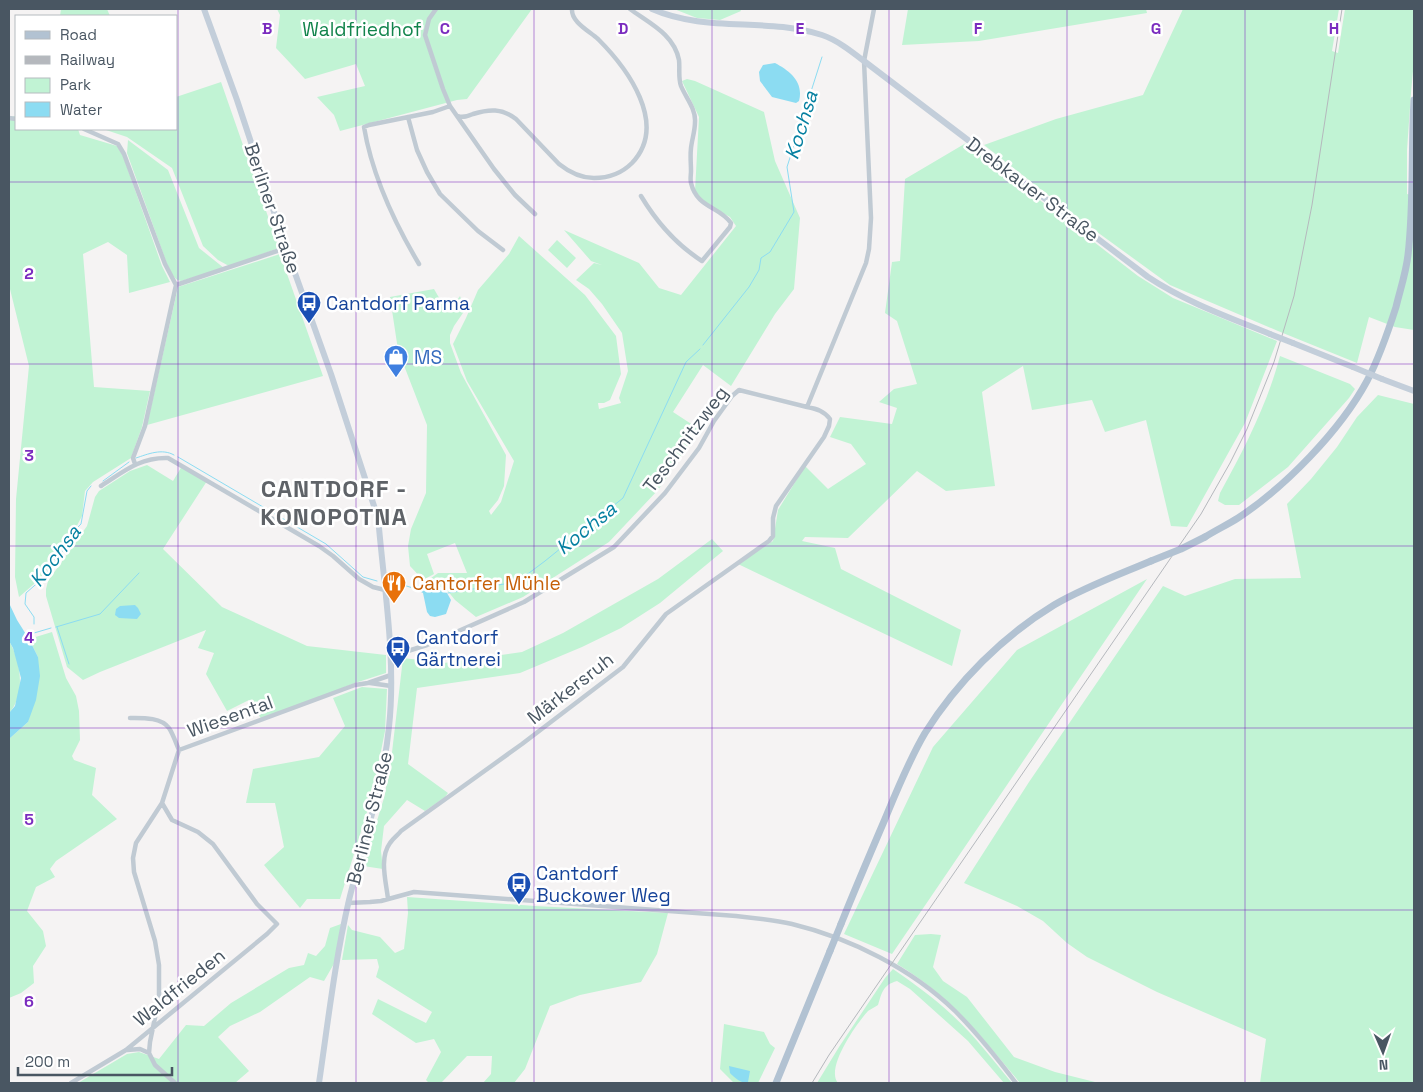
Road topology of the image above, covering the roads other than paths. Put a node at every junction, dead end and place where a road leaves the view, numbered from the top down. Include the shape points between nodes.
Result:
1 (204, 9) edge
2 (436, 9) edge
3 (572, 9) edge
4 (630, 9) edge
5 (652, 9) edge
6 (874, 9) edge
7 (864, 61) junction
8 (1414, 100) edge
9 (450, 106) junction
10 (458, 116) junction
11 (408, 117) junction
12 (86, 130) edge
13 (640, 196) dead end
14 (535, 214) dead end
15 (286, 248) junction
16 (502, 250) dead end
17 (418, 264) dead end
18 (176, 285) junction
19 (1414, 391) edge
20 (807, 407) junction
21 (134, 464) junction
22 (102, 486) dead end
23 (385, 590) junction
24 (390, 654) junction
25 (391, 675) junction
26 (368, 683) junction
27 (391, 686) junction
28 (130, 718) dead end
29 (179, 750) junction
30 (162, 803) junction
31 (388, 898) junction
32 (348, 903) junction
33 (153, 1028) junction
34 (126, 1050) junction
35 (149, 1053) junction
36 (71, 1083) edge
37 (175, 1083) edge
38 (319, 1083) edge
39 (776, 1083) edge
40 (1016, 1083) edge

1 - 15 main road, Berliner Straße
2 - 9 street via 429,19 425,35
3 - 10 street via 577,21 614,57 643,105 647,121 646,138 629,166 610,176 585,177 567,170 509,114 486,110
4 - 13 street via 663,31 676,50 680,84 696,122 691,149 691,182 704,205 728,219 730,228 702,261 672,236
5 - 7 main road, Drebkauer Straße via 686,20 780,26 807,31 838,43
6 - 7 street
7 - 19 main road, Drebkauer Straße, bridge via 1169,291
7 - 20 street via 871,218 869,249 866,264
8 - 39 main road, bridge via 1408,257 1392,319 1367,381 1332,434 1298,469 1238,518 1181,549 1084,589 1054,606 996,650 952,696 925,734 902,778
9 - 10 street
9 - 11 street
10 - 14 street via 494,169
11 - 16 street via 417,150 440,194
11 - 17 street via 364,127 382,189
12 - 18 street via 118,144 124,154
15 - 18 street
15 - 23 main road, Berliner Straße via 375,509
18 - 21 street
20 - 24 street, Teschnitzweg via 739,390 665,493 614,547 524,602 427,645
20 - 31 street, Märkersruh via 826,413 830,419 829,426 776,506 773,536 769,541 666,614 624,667 401,831 385,853
21 - 22 street
21 - 23 street via 156,458 173,460 319,546 359,580
23 - 24 main road, Berliner Straße
24 - 25 main road, Berliner Straße
25 - 26 street, Wiesental
25 - 27 main road, Berliner Straße
26 - 27 street, Wiesental
26 - 29 street, Wiesental
27 - 32 main road, Berliner Straße via 390,726 383,776
28 - 29 street via 162,722 168,727
29 - 30 street, Wiesental
30 - 33 street, Wiesental via 136,843 133,858 159,965 159,998
30 - 33 street, Waldfrieden via 172,820 198,832 212,844 257,904 277,924
31 - 32 street
31 - 40 street via 432,892 736,916 793,924 868,951 921,982 976,1033
32 - 38 main road, Berliner Straße
33 - 34 street, Waldfrieden
33 - 35 street, Wiesental
34 - 35 street via 140,1049
34 - 36 street, Waldfrieden
35 - 37 street via 155,1065

